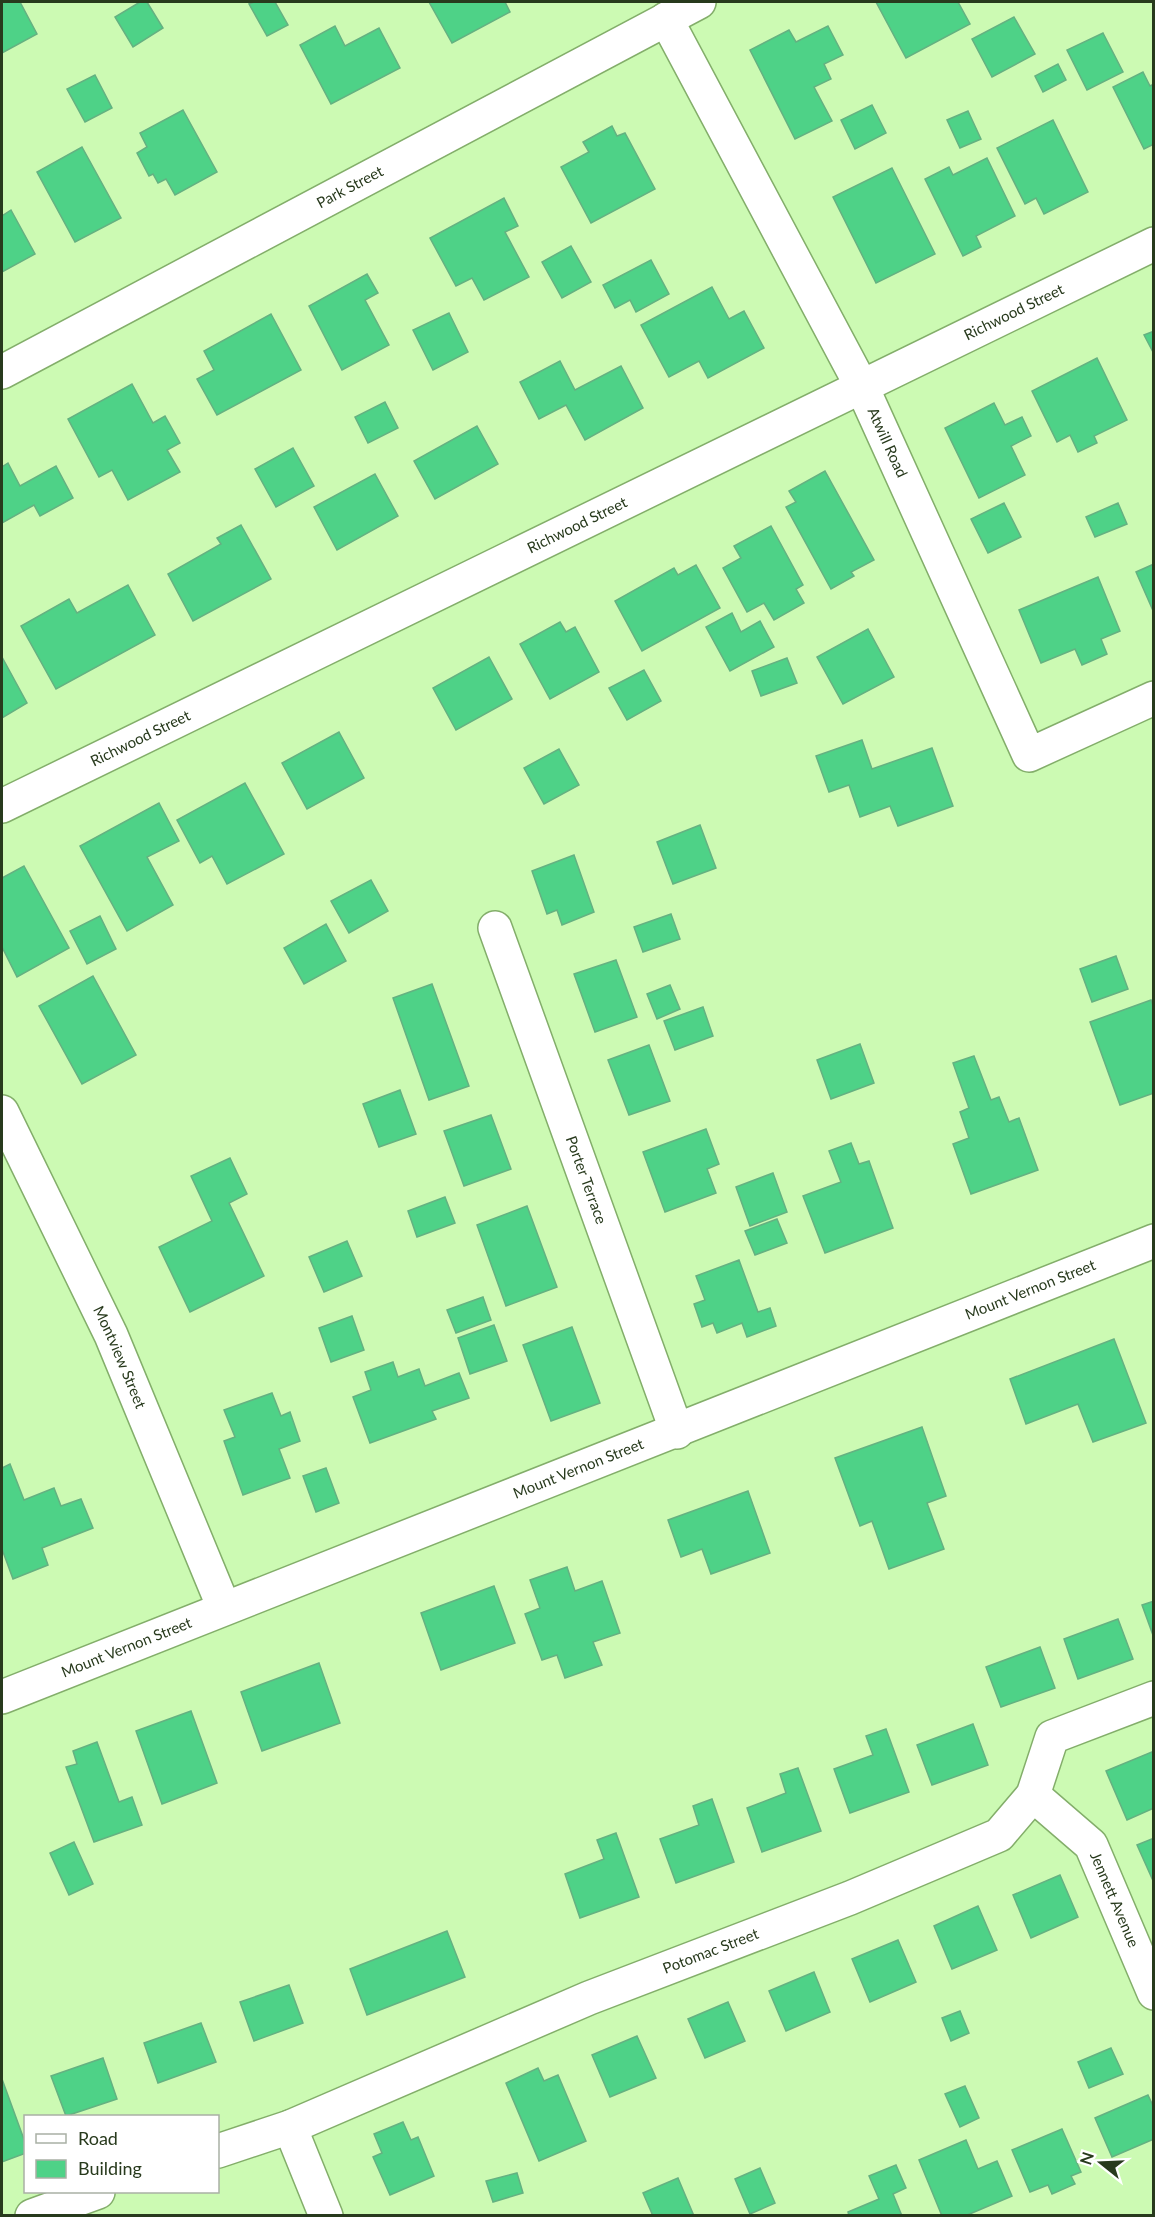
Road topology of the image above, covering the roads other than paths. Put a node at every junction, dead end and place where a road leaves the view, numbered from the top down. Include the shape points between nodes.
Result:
1 (699, 2) edge
2 (666, 19) junction
3 (1154, 244) edge
4 (2, 372) edge
5 (862, 387) junction
6 (1154, 698) edge
7 (2, 806) edge
8 (495, 928) dead end
9 (2, 1112) edge
10 (1154, 1241) edge
11 (677, 1432) junction
12 (224, 1608) junction
13 (2, 1698) edge
14 (1154, 1698) edge
15 (1033, 1796) junction
16 (1154, 1993) edge
17 (290, 2127) junction
18 (219, 2151) edge
19 (95, 2193) edge
20 (32, 2216) edge
21 (326, 2216) edge

1 - 2 street, Park Street
2 - 4 street, Park Street
2 - 5 street, Atwill Road
3 - 5 street, Richwood Street
5 - 6 street, Atwill Road via 1029,755
5 - 7 street, Richwood Street
8 - 11 street, Porter Terrace
9 - 12 street, Montview Street via 111,1335
10 - 11 street, Mount Vernon Street
11 - 12 street, Mount Vernon Street
12 - 13 street, Mount Vernon Street
14 - 15 street, Potomac Street via 1052,1737
15 - 16 street, Jennett Avenue via 1091,1845
15 - 17 street, Potomac Street via 999,1835 850,1898 589,1998
17 - 18 street, Potomac Street
17 - 21 street
19 - 20 street

